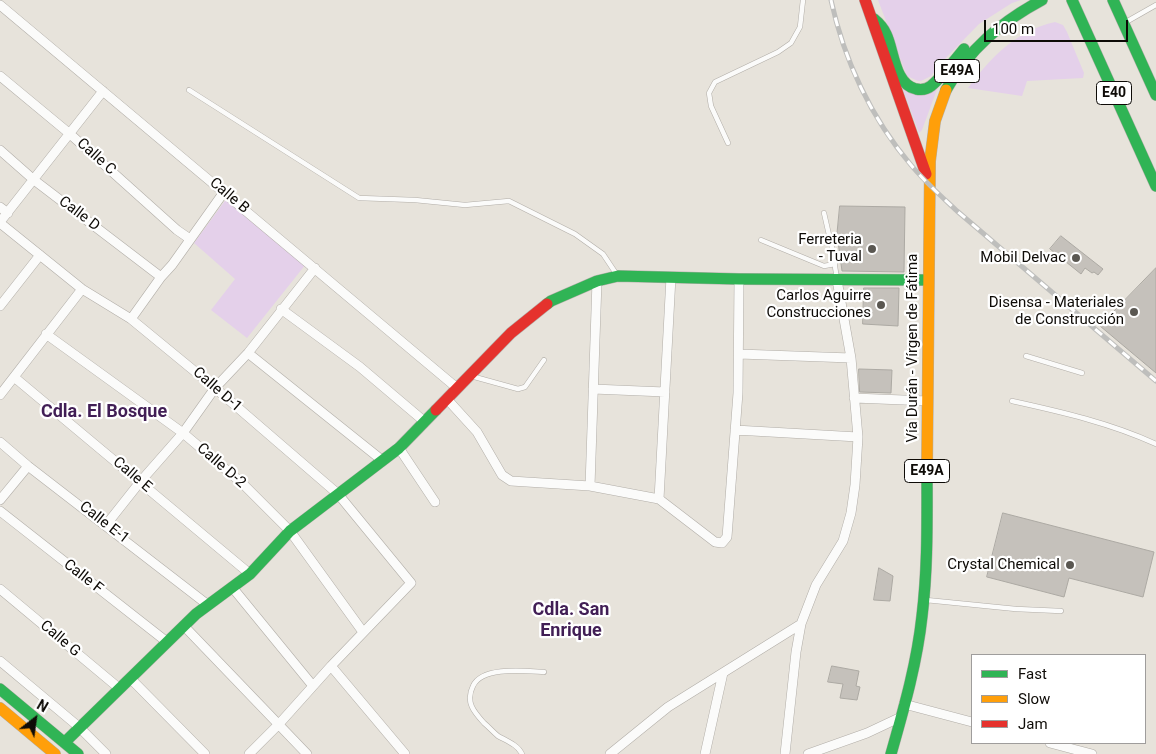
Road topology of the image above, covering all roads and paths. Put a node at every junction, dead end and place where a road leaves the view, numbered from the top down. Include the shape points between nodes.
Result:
1 (802, 0) edge
2 (865, 0) edge
3 (1042, 0) edge
4 (1072, 0) edge
5 (1113, 0) edge
6 (1156, 5) edge
7 (0, 6) edge
8 (871, 18) junction
9 (1123, 24) junction
10 (977, 45) junction
11 (0, 76) edge
12 (1152, 77) edge
13 (189, 90) dead end
14 (103, 91) junction
15 (1156, 95) edge
16 (70, 134) junction
17 (728, 143) dead end
18 (0, 150) edge
19 (928, 178) junction
20 (34, 180) junction
21 (1156, 186) edge
22 (224, 192) junction
23 (0, 207) edge
24 (8, 213) junction
25 (824, 213) dead end
26 (0, 223) edge
27 (190, 239) junction
28 (761, 240) dead end
29 (40, 255) junction
30 (835, 264) junction
31 (315, 268) junction
32 (618, 276) junction
33 (161, 277) junction
34 (670, 277) junction
35 (739, 279) junction
36 (837, 280) junction
37 (928, 280) junction
38 (597, 281) junction
39 (82, 289) junction
40 (0, 306) edge
41 (281, 310) junction
42 (131, 319) junction
43 (46, 334) junction
44 (248, 353) junction
45 (739, 354) junction
46 (1026, 356) dead end
47 (851, 358) junction
48 (544, 360) dead end
49 (1082, 374) dead end
50 (470, 376) junction
51 (14, 377) junction
52 (215, 388) junction
53 (457, 388) junction
54 (593, 390) junction
55 (665, 392) junction
56 (0, 395) edge
57 (854, 398) junction
58 (447, 399) junction
59 (928, 401) junction
60 (1012, 401) dead end
61 (425, 422) junction
62 (735, 430) junction
63 (183, 433) junction
64 (858, 437) junction
65 (0, 442) edge
66 (1156, 444) edge
67 (399, 448) junction
68 (383, 461) junction
69 (28, 466) junction
70 (140, 482) junction
71 (590, 486) junction
72 (338, 494) junction
73 (659, 499) junction
74 (0, 500) edge
75 (435, 502) dead end
76 (0, 511) edge
77 (106, 525) junction
78 (290, 531) junction
79 (250, 574) junction
80 (232, 587) junction
81 (0, 589) edge
82 (924, 600) junction
83 (208, 605) junction
84 (1061, 611) dead end
85 (801, 624) junction
86 (184, 626) junction
87 (363, 632) junction
88 (167, 642) junction
89 (0, 661) edge
90 (331, 666) junction
91 (544, 672) dead end
92 (723, 673) junction
93 (130, 678) junction
94 (313, 686) junction
95 (0, 689) edge
96 (120, 689) junction
97 (904, 704) junction
98 (0, 708) edge
99 (901, 717) junction
100 (971, 722) edge
101 (279, 724) junction
102 (79, 728) junction
103 (65, 742) junction
104 (1054, 744) edge
105 (55, 754) edge
106 (78, 754) edge
107 (106, 754) edge
108 (205, 754) edge
109 (249, 754) edge
110 (307, 754) edge
111 (405, 754) edge
112 (522, 754) edge
113 (610, 754) edge
114 (705, 754) edge
115 (785, 754) edge
116 (808, 754) edge
117 (891, 754) edge
118 (1092, 754) edge

1 - 17 lane via 800,27 792,43 714,82 709,93 711,106
2 - 8 main road, Vía Durán - Vírgen de Fátima / E49A
3 - 10 main road, Vía Durán - Vírgen de Fátima / E49A via 1008,18
4 - 21 main road, E40
5 - 9 main road, E40
6 - 9 lane
7 - 14 street, Calle B
8 - 10 main road via 885,31 902,78 910,87 922,90 930,87 962,50
8 - 19 main road, Vía Durán - Vírgen de Fátima / E49A
9 - 12 main road, E40
10 - 19 main road, Vía Durán - Vírgen de Fátima / E49A via 958,69 939,108 932,131
11 - 16 street, Calle C
12 - 15 main road, E40
13 - 32 lane via 360,198 465,204 509,201 575,234 603,254
14 - 16 street
14 - 22 street, Calle B
16 - 20 street
16 - 27 street, Calle C
18 - 20 street, Calle D
19 - 37 main road, Vía Durán - Vírgen de Fátima / E49A
20 - 24 street
20 - 33 street, Calle D
22 - 27 street
22 - 31 street, Calle B
23 - 24 street
24 - 26 street
25 - 30 lane
26 - 29 street, Calle D-1
27 - 33 street
28 - 30 lane via 824,266
29 - 39 street, Calle D-1
29 - 40 street
30 - 36 lane
31 - 41 street
31 - 53 street, Calle B
32 - 34 main road
32 - 38 main road
33 - 42 street
34 - 35 main road
34 - 55 street
35 - 36 main road
35 - 45 street
36 - 37 main road
36 - 47 street
37 - 59 main road, Vía Durán - Vírgen de Fátima / E49A
38 - 50 main road via 551,301 511,333
38 - 54 street
39 - 42 street, Calle D-1
39 - 43 street
41 - 44 street
41 - 61 street via 360,367
42 - 52 street, Calle D-1
43 - 51 street
43 - 63 street, Calle D-2
44 - 52 street
44 - 68 street
45 - 47 street
45 - 62 street
46 - 49 lane
47 - 57 street
48 - 50 lane via 525,387 518,389
50 - 53 main road
51 - 56 street
51 - 70 street, Calle E
52 - 63 street
52 - 72 street, Calle D-1
53 - 58 main road
54 - 55 street
54 - 71 street
55 - 73 street
57 - 59 street
57 - 64 street
58 - 61 main road
58 - 71 street via 477,432 502,475 511,481
59 - 82 main road, Vía Durán - Vírgen de Fátima / E49A
60 - 66 lane via 1080,416
61 - 67 main road
62 - 64 street
62 - 73 street via 727,537 722,543 715,542
63 - 70 street
63 - 78 street, Calle D-2 via 243,484
64 - 85 street via 855,485 847,530 816,584
65 - 69 street, Calle E-1
67 - 68 main road
67 - 75 street
68 - 72 main road
69 - 74 street
69 - 77 street, Calle E-1
70 - 77 street
70 - 79 street, Calle E
71 - 73 street
72 - 78 main road
72 - 87 street, Calle D-1 via 411,583
76 - 88 street, Calle F
77 - 83 street, Calle E-1
78 - 79 main road
78 - 87 street, Calle D-2
79 - 80 main road
80 - 83 main road
80 - 94 street
81 - 96 street, Calle G
82 - 84 lane
82 - 97 main road, Vía Durán - Vírgen de Fátima / E49A via 920,635
83 - 86 main road
85 - 92 street
85 - 115 street
86 - 88 main road
86 - 101 street
87 - 90 street
88 - 93 main road
89 - 102 street
90 - 94 street
90 - 111 street
91 - 112 lane via 506,670 480,677 470,691 472,710
92 - 113 street via 668,707
92 - 114 street
93 - 96 main road
93 - 108 street
94 - 101 street
95 - 103 main road
96 - 102 main road
97 - 99 main road, Vía Durán - Vírgen de Fátima / E49A
97 - 100 street
98 - 105 main road
99 - 116 street via 868,733
99 - 117 main road, Vía Durán - Vírgen de Fátima / E49A
101 - 109 street
101 - 110 street
102 - 103 main road
102 - 107 street
103 - 106 main road
104 - 118 street

